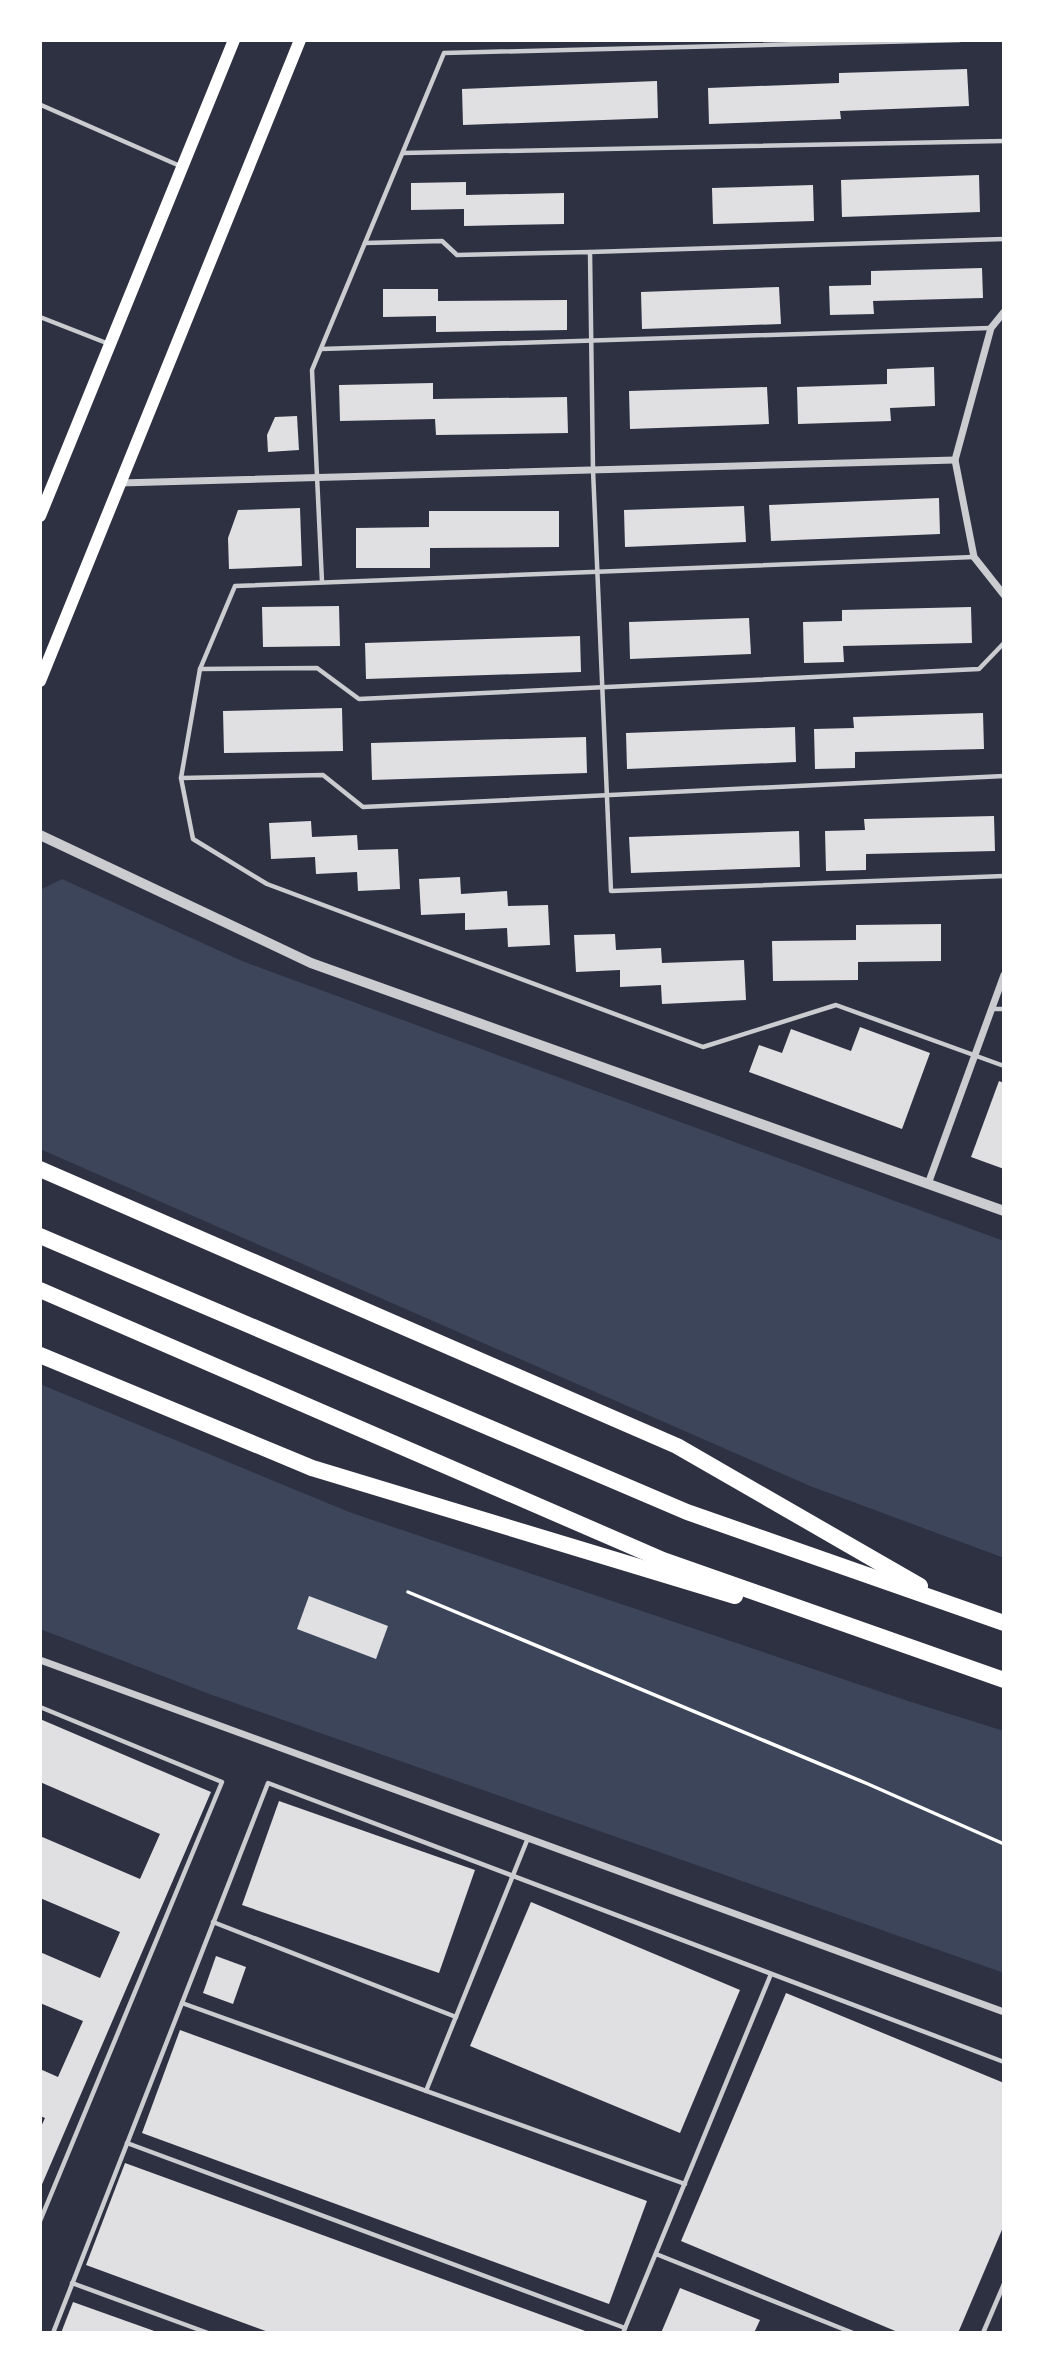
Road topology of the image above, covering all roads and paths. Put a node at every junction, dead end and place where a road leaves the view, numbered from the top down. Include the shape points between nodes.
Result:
1 (234, 40) edge
2 (300, 40) edge
3 (960, 40) edge
4 (40, 107) edge
5 (1004, 141) edge
6 (402, 153) junction
7 (182, 167) junction
8 (1004, 239) edge
9 (365, 243) junction
10 (590, 252) junction
11 (1004, 312) edge
12 (40, 317) edge
13 (991, 328) junction
14 (591, 341) junction
15 (110, 345) junction
16 (321, 349) junction
17 (956, 460) junction
18 (593, 470) junction
19 (318, 477) junction
20 (120, 483) junction
21 (40, 516) edge
22 (974, 557) junction
23 (597, 572) junction
24 (323, 583) junction
25 (1004, 595) edge
26 (1004, 643) edge
27 (200, 669) junction
28 (40, 681) edge
29 (602, 687) junction
30 (1004, 776) edge
31 (181, 778) junction
32 (607, 796) junction
33 (40, 835) edge
34 (1004, 876) edge
35 (1004, 975) edge
36 (992, 1009) junction
37 (1004, 1009) edge
38 (975, 1055) junction
39 (1004, 1066) edge
40 (40, 1168) edge
41 (928, 1184) junction
42 (1004, 1211) edge
43 (40, 1236) edge
44 (40, 1290) edge
45 (40, 1355) edge
46 (408, 1592) dead end
47 (952, 1605) junction
48 (1004, 1623) edge
49 (928, 1653) junction
50 (40, 1660) edge
51 (1004, 1680) edge
52 (40, 1707) edge
53 (528, 1839) junction
54 (1004, 1844) edge
55 (513, 1876) junction
56 (214, 1922) junction
57 (771, 1974) junction
58 (182, 2003) junction
59 (1004, 2012) edge
60 (456, 2017) junction
61 (1004, 2062) edge
62 (426, 2091) junction
63 (127, 2143) junction
64 (685, 2183) junction
65 (40, 2221) edge
66 (656, 2254) junction
67 (72, 2283) junction
68 (1004, 2284) edge
69 (624, 2330) edge
70 (53, 2333) edge
71 (208, 2333) edge
72 (853, 2333) edge
73 (983, 2333) edge

1 - 7 main road
2 - 20 main road
3 - 6 lane via 444,53
4 - 7 lane
5 - 6 lane
6 - 9 lane
7 - 15 main road
8 - 10 lane
9 - 10 lane via 442,241 457,256
9 - 16 lane
10 - 14 lane
11 - 13 street
12 - 15 lane
13 - 14 lane
13 - 17 street
14 - 16 lane
14 - 18 lane
15 - 21 main road
16 - 19 lane via 312,370
17 - 18 street
17 - 22 street
18 - 19 street
18 - 23 lane
19 - 20 street
19 - 24 lane
20 - 28 main road
22 - 23 lane
22 - 25 street
23 - 24 lane
23 - 29 lane
24 - 27 lane via 235,586
26 - 29 lane via 979,669
27 - 29 lane via 317,668 359,699
27 - 31 lane
29 - 32 lane
30 - 32 lane
31 - 32 lane via 323,775 363,807
31 - 38 lane via 193,839 267,884 703,1047 836,1005
32 - 34 lane via 611,891
33 - 41 street via 311,963
35 - 36 street
36 - 37 lane
36 - 38 street
38 - 39 lane
38 - 41 street
40 - 47 highway via 677,1446
41 - 42 street
43 - 47 highway via 687,1512
44 - 49 highway via 663,1560
45 - 49 highway via 312,1468
46 - 54 path
47 - 48 highway
49 - 51 highway
50 - 53 street
52 - 65 lane via 222,1782
53 - 55 lane
53 - 59 street
55 - 56 lane via 268,1783
55 - 57 lane
55 - 60 lane
56 - 58 lane
56 - 60 lane
57 - 61 lane
57 - 64 lane
58 - 62 lane
58 - 63 lane
60 - 62 lane
62 - 64 lane
63 - 67 lane
63 - 69 lane
64 - 66 lane
66 - 69 lane
66 - 72 lane
67 - 70 lane
67 - 71 lane
68 - 73 lane

